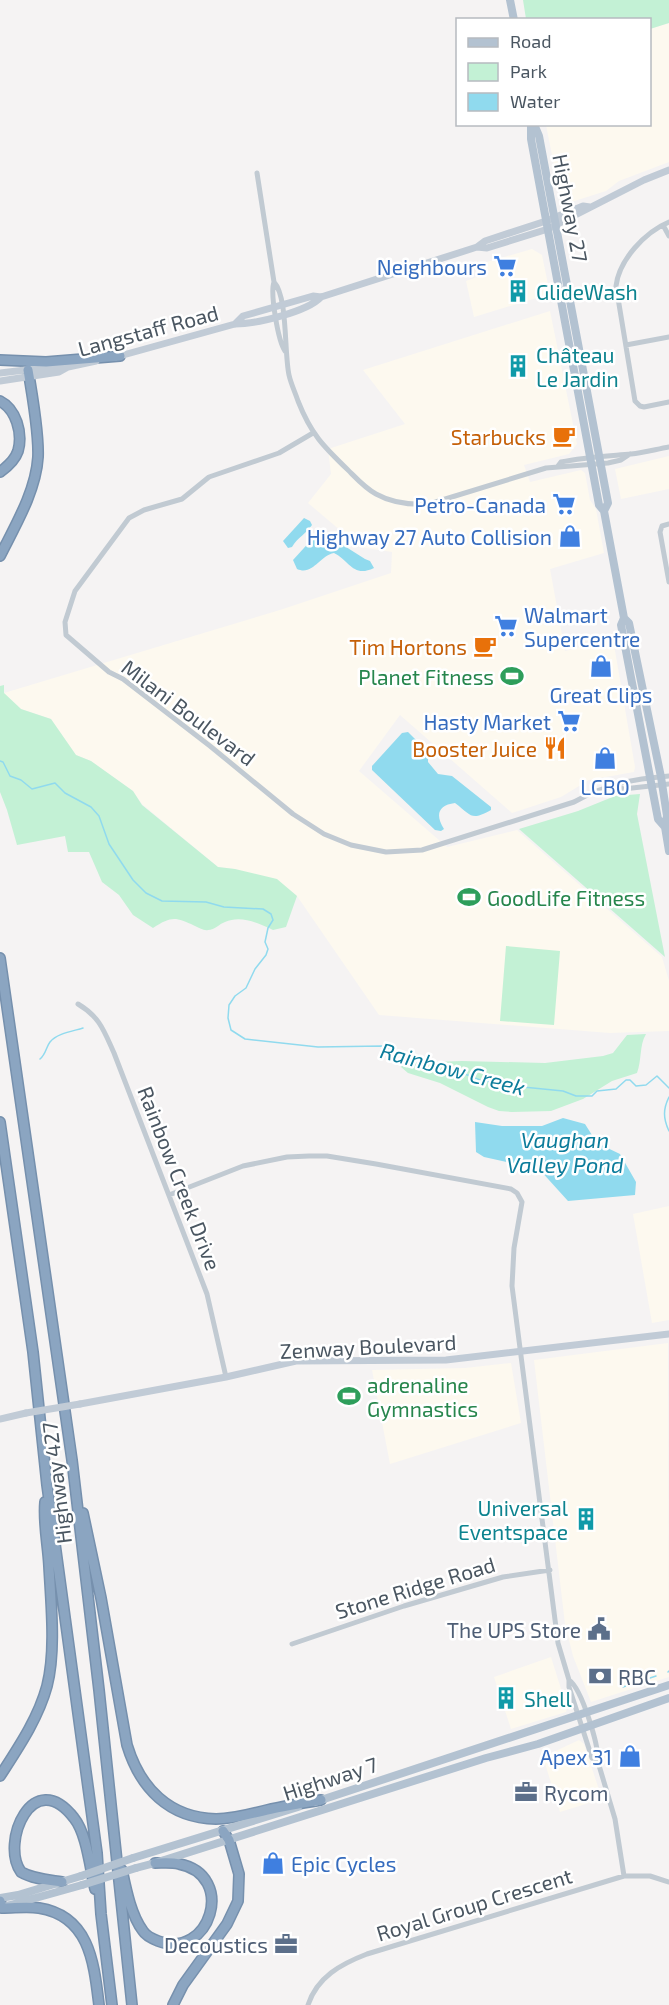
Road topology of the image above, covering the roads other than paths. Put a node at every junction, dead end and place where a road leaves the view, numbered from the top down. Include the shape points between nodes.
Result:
1 (510, 0) edge
2 (513, 18) edge
3 (533, 126) edge
4 (534, 126) edge
5 (669, 170) edge
6 (257, 173) dead end
7 (556, 221) junction
8 (669, 222) edge
9 (547, 225) junction
10 (663, 225) junction
11 (669, 236) edge
12 (321, 297) junction
13 (278, 306) junction
14 (280, 315) junction
15 (235, 324) junction
16 (669, 337) edge
17 (626, 345) junction
18 (120, 356) junction
19 (0, 360) edge
20 (0, 373) edge
21 (28, 374) junction
22 (0, 381) edge
23 (0, 401) edge
24 (669, 402) edge
25 (314, 433) junction
26 (669, 447) edge
27 (595, 460) junction
28 (0, 472) edge
29 (669, 524) edge
30 (0, 556) edge
31 (669, 582) edge
32 (624, 618) junction
33 (650, 778) junction
34 (665, 780) edge
35 (615, 785) junction
36 (652, 787) junction
37 (665, 827) junction
38 (669, 851) edge
39 (0, 958) edge
40 (78, 1004) dead end
41 (0, 1122) edge
42 (169, 1195) junction
43 (669, 1334) edge
44 (520, 1352) junction
45 (226, 1377) junction
46 (0, 1419) edge
47 (72, 1460) junction
48 (47, 1485) junction
49 (550, 1570) junction
50 (292, 1644) dead end
51 (669, 1685) edge
52 (669, 1698) edge
53 (582, 1713) junction
54 (586, 1727) junction
55 (0, 1776) edge
56 (321, 1800) junction
57 (18, 1808) dead end
58 (226, 1836) junction
59 (115, 1844) junction
60 (4, 1848) dead end
61 (155, 1863) junction
62 (624, 1876) junction
63 (62, 1882) junction
64 (669, 1882) edge
65 (1, 1904) edge
66 (101, 1914) junction
67 (99, 2005) edge
68 (112, 2005) edge
69 (132, 2005) edge
70 (173, 2005) edge
71 (308, 2005) edge

1 - 2 main road
3 - 9 main road, Highway 27 via 531,139
4 - 7 main road, Highway 27
5 - 7 street, Langstaff Road via 584,212
6 - 13 street via 274,282 278,286
7 - 9 street, Langstaff Road
7 - 27 main road, Highway 27
8 - 10 street
9 - 12 street, Langstaff Road via 485,241 477,247
9 - 27 main road, Highway 27
10 - 11 street
10 - 17 street via 641,243 618,275 617,293
12 - 13 street, Langstaff Road
12 - 14 street, Langstaff Road via 315,303
13 - 14 street
13 - 15 street, Langstaff Road via 243,316
14 - 15 street, Langstaff Road
14 - 25 street via 280,344 285,351 289,378
15 - 18 street, Langstaff Road
16 - 17 street
17 - 24 street via 637,404 644,407
18 - 19 highway via 46,362
18 - 21 street, Langstaff Road via 59,372
20 - 21 street, Langstaff Road
21 - 22 street, Langstaff Road
21 - 30 highway via 38,458 27,496
23 - 28 highway via 16,416 19,434 18,451
25 - 27 street via 332,456 377,495 413,505 453,498 561,462
25 - 35 street, Milani Boulevard via 279,453 209,477 183,499 129,518 75,591 65,622 66,635 293,814 324,834 351,845 386,852 422,850 537,815
26 - 27 street via 630,454 621,460
27 - 32 main road, Highway 27 via 599,505 604,511
29 - 31 street via 662,526 660,532
32 - 33 main road, Highway 27 via 621,625
32 - 34 main road, Highway 27 via 629,623
33 - 34 street, Milani Boulevard
33 - 35 street, Milani Boulevard
33 - 36 main road, Highway 27
34 - 36 street, Milani Boulevard
34 - 37 main road, Highway 27
35 - 36 street, Milani Boulevard via 623,789
36 - 37 main road, Highway 27 via 658,819
37 - 38 main road, Highway 27
39 - 47 highway, Highway 427
40 - 42 street, Rainbow Creek Drive via 91,1011 103,1028
41 - 48 highway, Highway 427 via 33,1352
42 - 44 street via 243,1166 309,1156 511,1189 522,1202 512,1286
42 - 45 street, Rainbow Creek Drive via 207,1294
43 - 44 street, Zenway Boulevard
44 - 45 street, Zenway Boulevard via 446,1360 296,1361
44 - 49 street
45 - 46 street, Zenway Boulevard, bridge
47 - 56 highway via 127,1745 142,1779 152,1792 198,1817 233,1818
47 - 59 highway, Highway 427
48 - 55 highway via 44,1514 53,1651 38,1710
48 - 66 highway, Highway 427 via 97,1853
49 - 50 street, Stone Ridge Road via 503,1577
49 - 53 street via 558,1643 569,1680 576,1684
51 - 53 main road, Highway 7
52 - 54 main road, Highway 7
53 - 54 street
53 - 56 main road, Highway 7
54 - 58 main road, Highway 7
54 - 62 street via 592,1758 598,1762 615,1819
56 - 58 main road, Highway 7
57 - 66 highway via 32,1801 50,1801 61,1805 74,1818 81,1831
58 - 61 main road, Highway 7
58 - 63 main road, Highway 7, bridge via 134,1858
58 - 70 highway via 239,1874 238,1901
59 - 61 highway via 144,1933 168,1945 184,1943 199,1935 209,1917 213,1899 210,1889 198,1872 188,1867
59 - 69 highway, Highway 427
60 - 63 highway via 10,1862 22,1873
61 - 65 main road, Highway 7, bridge
62 - 64 street, Royal Group Crescent via 650,1876
62 - 71 street, Royal Group Crescent via 349,1961 321,1982
63 - 65 main road, Highway 7
65 - 67 highway via 41,1908 58,1913 75,1925 84,1937 93,1964
66 - 68 highway, Highway 427

